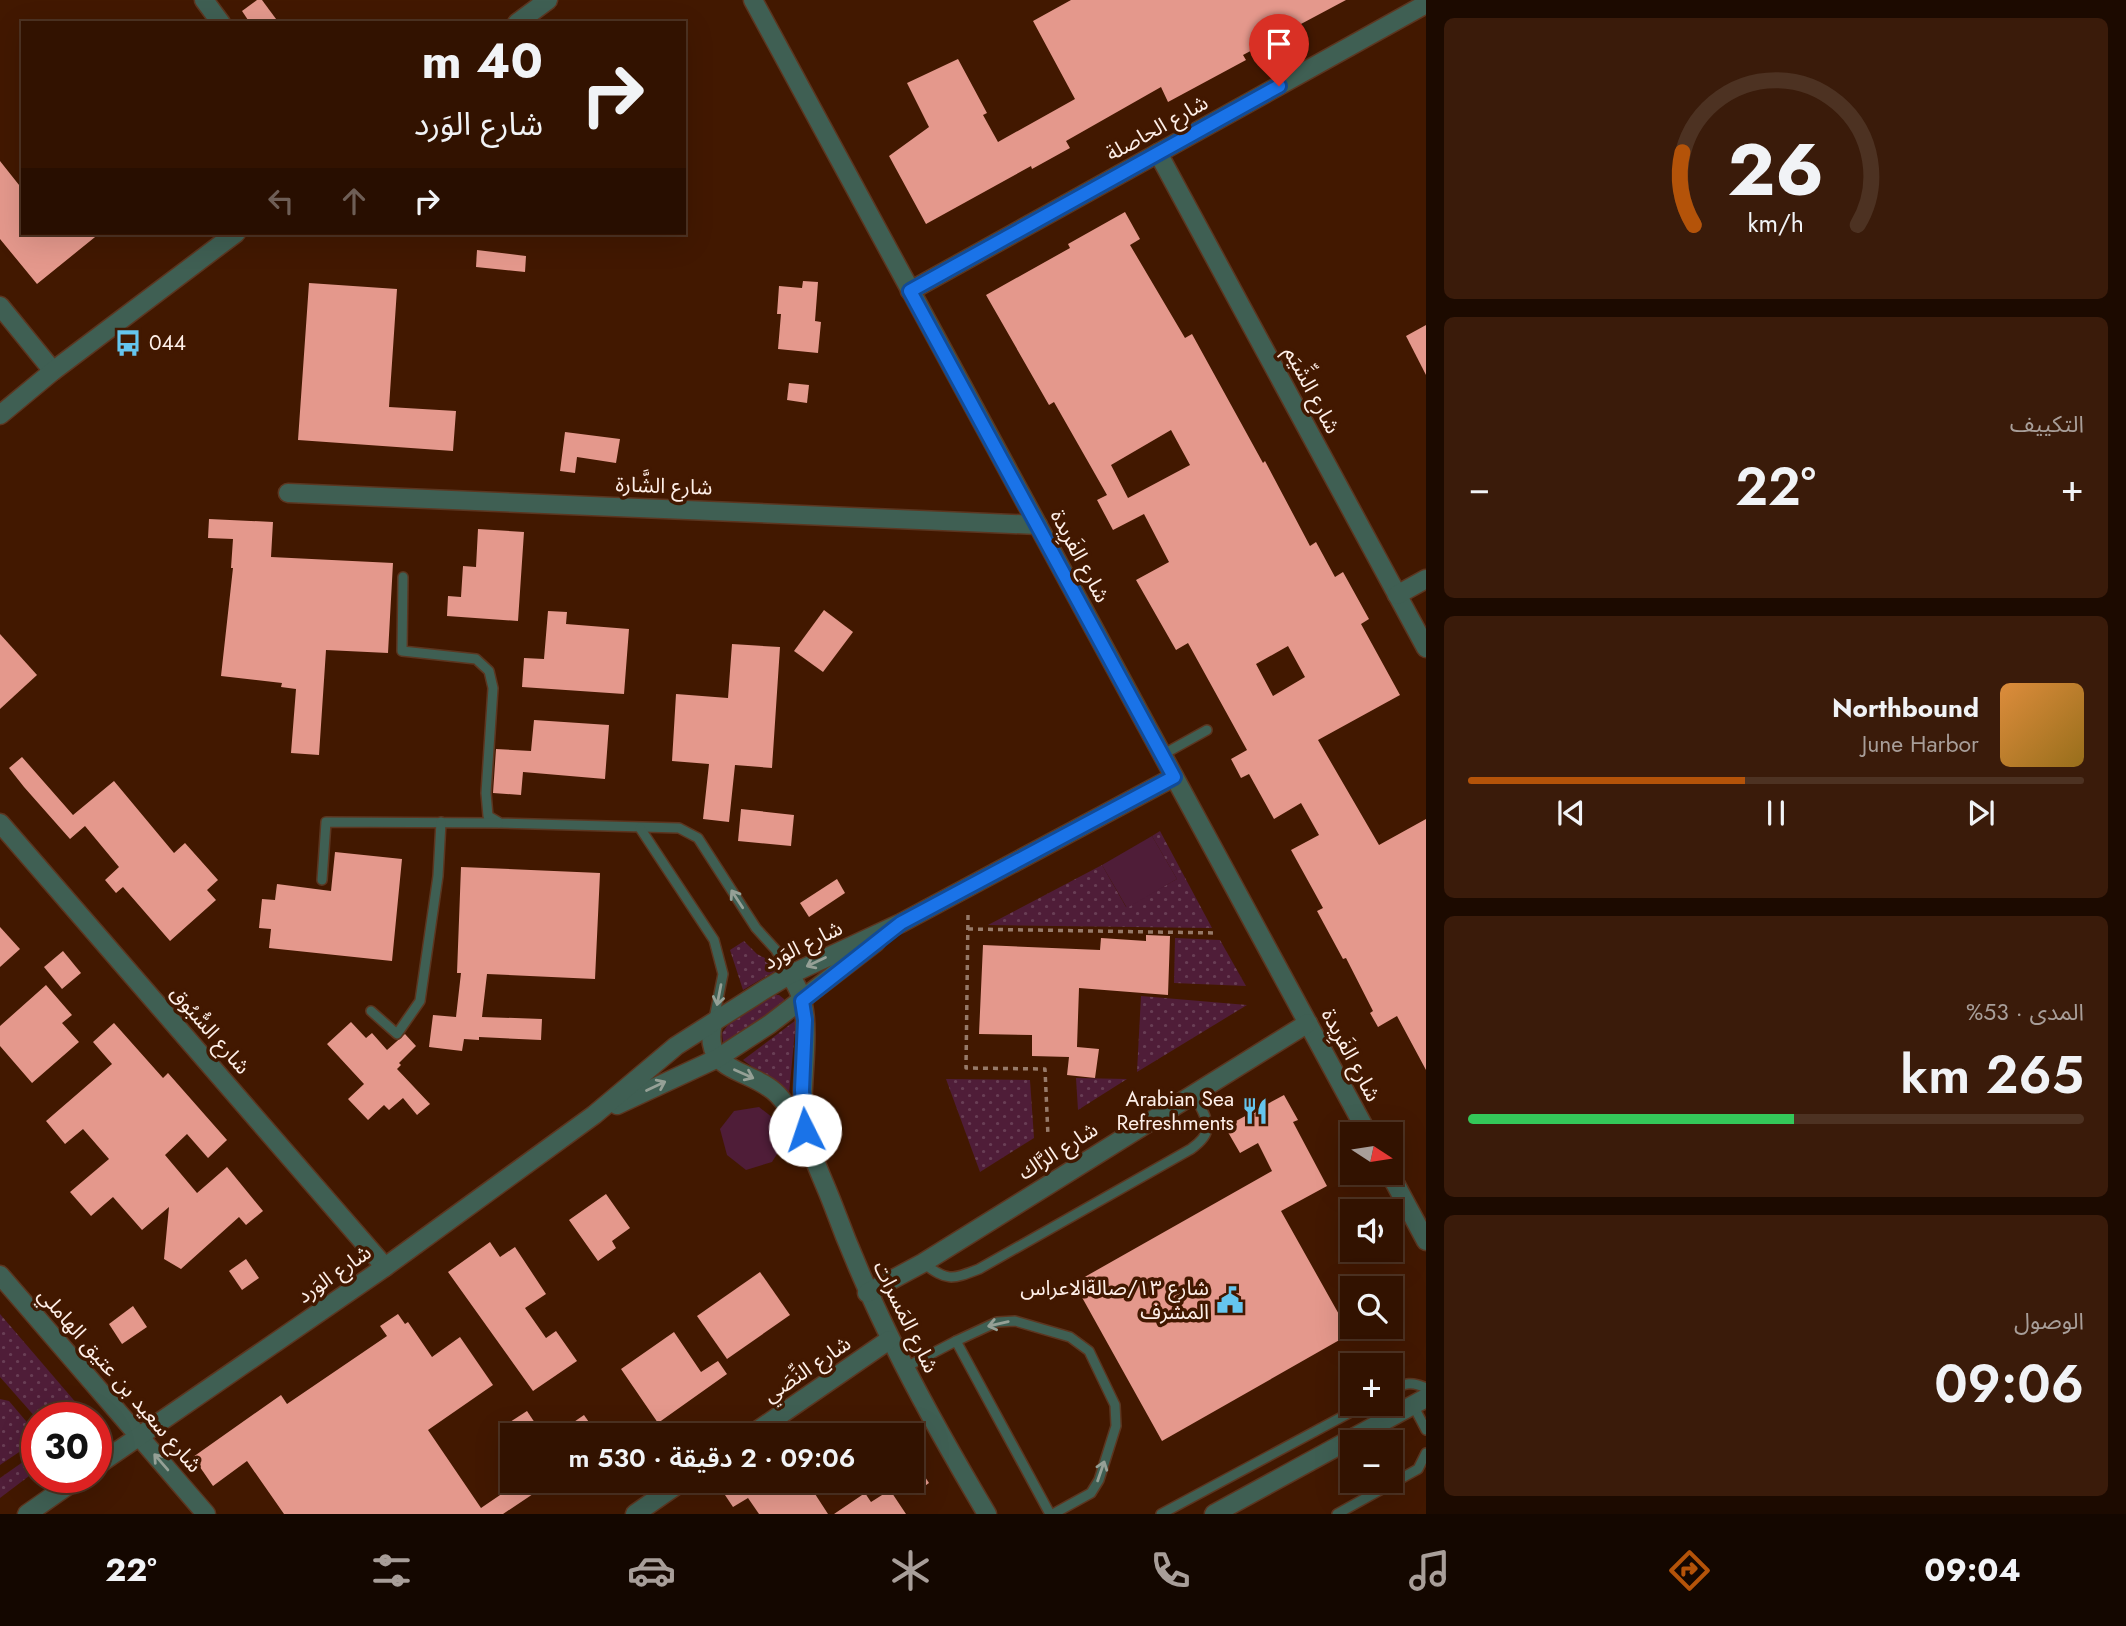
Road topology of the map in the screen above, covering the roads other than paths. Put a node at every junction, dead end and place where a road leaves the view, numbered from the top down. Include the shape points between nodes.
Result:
1 (204, 0) edge
2 (548, 0) edge
3 (753, 0) edge
4 (1426, 4) edge
5 (220, 21) edge
6 (520, 21) edge
7 (1158, 153) junction
8 (233, 235) edge
9 (910, 291) junction
10 (0, 306) edge
11 (53, 371) junction
12 (0, 415) edge
13 (288, 493) dead end
14 (1038, 525) junction
15 (403, 577) dead end
16 (1426, 579) edge
17 (1397, 595) junction
18 (1426, 648) edge
19 (1207, 730) dead end
20 (1162, 755) junction
21 (1174, 777) junction
22 (441, 822) junction
23 (0, 823) edge
24 (500, 823) junction
25 (640, 828) junction
26 (321, 880) dead end
27 (901, 923) junction
28 (789, 975) junction
29 (802, 1001) junction
30 (371, 1011) dead end
31 (713, 1023) junction
32 (1308, 1023) junction
33 (718, 1058) junction
34 (1194, 1093) junction
35 (594, 1115) junction
36 (1362, 1122) edge
37 (805, 1130) junction
38 (1397, 1185) edge
39 (1424, 1232) edge
40 (923, 1263) junction
41 (385, 1267) junction
42 (0, 1275) edge
43 (867, 1293) junction
44 (889, 1340) junction
45 (956, 1340) junction
46 (904, 1368) junction
47 (1403, 1384) edge
48 (1426, 1388) edge
49 (1420, 1402) edge
50 (1344, 1416) edge
51 (768, 1423) edge
52 (1426, 1430) edge
53 (139, 1436) junction
54 (1426, 1453) edge
55 (112, 1455) edge
56 (57, 1493) edge
57 (665, 1493) edge
58 (27, 1514) edge
59 (206, 1514) edge
60 (635, 1514) edge
61 (987, 1514) edge
62 (1051, 1514) edge
63 (1161, 1514) edge
64 (1214, 1514) edge
65 (1337, 1514) edge

1 - 5 street
2 - 6 street
3 - 9 street, شارع الفَرِيدة
4 - 7 street, شارع الحاصلة
7 - 9 street, شارع الحاصلة
7 - 17 street, شارع الشِّيَم
8 - 11 street
9 - 14 street, شارع الفَرِيدة
10 - 11 street
11 - 12 street
13 - 14 street, شارع الشَّارة
14 - 20 street, شارع الفَرِيدة
15 - 24 lane via 402,651 476,659 489,671 493,688 486,793 488,816
16 - 17 street
17 - 18 street, شارع الشِّيَم
19 - 20 lane
20 - 21 street, شارع الفَرِيدة
21 - 27 street, شارع الوَرد
21 - 32 street, شارع الفَرِيدة
22 - 24 lane
22 - 26 lane via 326,821
22 - 30 lane via 420,1001 397,1034
23 - 41 street, شارع السُّبُوق
24 - 25 lane
28 -> 25 lane via 698,838 679,828
25 -> 31 lane via 714,940 723,974
27 -> 28 street, شارع الوَرد
27 - 29 street, شارع الوَرد
28 - 29 street, شارع المَسرات
28 - 31 street, شارع الوَرد
29 - 33 street, شارع الوَرد
29 - 37 street, شارع المَسرات
31 - 33 street via 710,1044
31 - 35 street, شارع الوَرد via 676,1046
32 - 34 street, شارع الرَّاك
32 - 36 street, شارع الفَرِيدة
35 -> 33 street, شارع الوَرد
33 -> 37 street, شارع المَسرات via 778,1095
34 - 40 street, شارع الرَّاك
34 - 40 lane via 1209,1131 1191,1149 979,1269 957,1278 942,1277
35 - 41 street, شارع الوَرد
37 - 43 street, شارع المَسرات
38 - 39 street
40 - 43 street, شارع الرَّاك
41 - 53 street, شارع الوَرد
42 - 53 street, شارع سعيد بن عتيق الهاملي
43 - 44 street, شارع المَسرات
44 - 46 street, شارع المَسرات
44 - 51 street, شارع النِّصَي
45 - 46 lane
45 - 62 lane
62 -> 45 lane via 1091,1493 1115,1426 1115,1405 1089,1351 1070,1337 1015,1321 997,1322
46 - 61 street, شارع المَسرات
47 - 48 lane
49 - 52 lane
49 - 64 street
50 - 63 lane
53 - 55 street, شارع الوَرد
59 -> 53 street, شارع سعيد بن عتيق الهاملي
54 - 65 lane via 1418,1469
56 - 58 street
57 - 60 street

